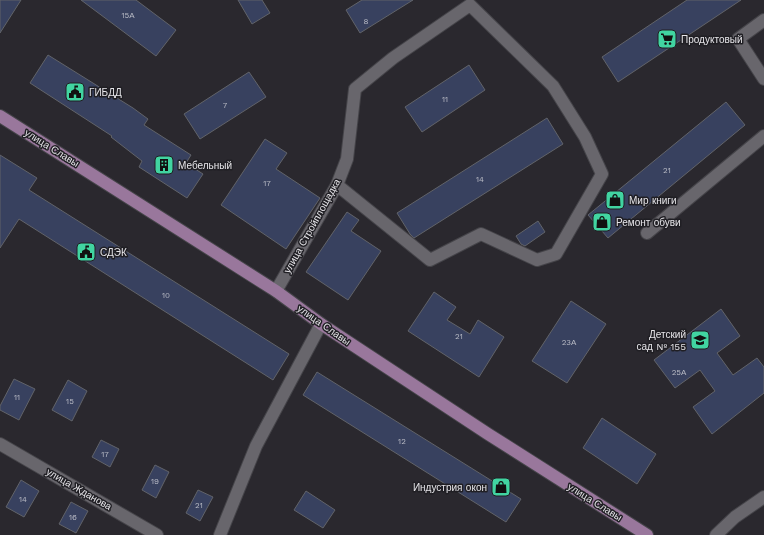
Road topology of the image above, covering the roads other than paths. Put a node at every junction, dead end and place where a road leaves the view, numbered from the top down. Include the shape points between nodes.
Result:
1 (764, 20) edge
2 (764, 79) edge
3 (0, 116) edge
4 (764, 136) edge
5 (337, 185) junction
6 (647, 233) dead end
7 (276, 290) junction
8 (321, 324) junction
9 (0, 444) edge
10 (764, 497) edge
11 (157, 535) edge
12 (220, 535) edge
13 (647, 535) edge
14 (716, 535) edge

1 - 2 street via 738,39
3 - 7 main road, улица Славы
4 - 6 street
5 - 5 street, улица Стройплощадка via 347,160 355,88 393,58 470,5 553,86 585,137 602,174 556,254 537,260 481,234 430,260
5 - 7 street, улица Стройплощадка
7 - 8 main road, улица Славы
8 - 12 street via 256,446
8 - 13 main road, улица Славы
9 - 11 street, улица Жданова
10 - 14 street via 735,517

